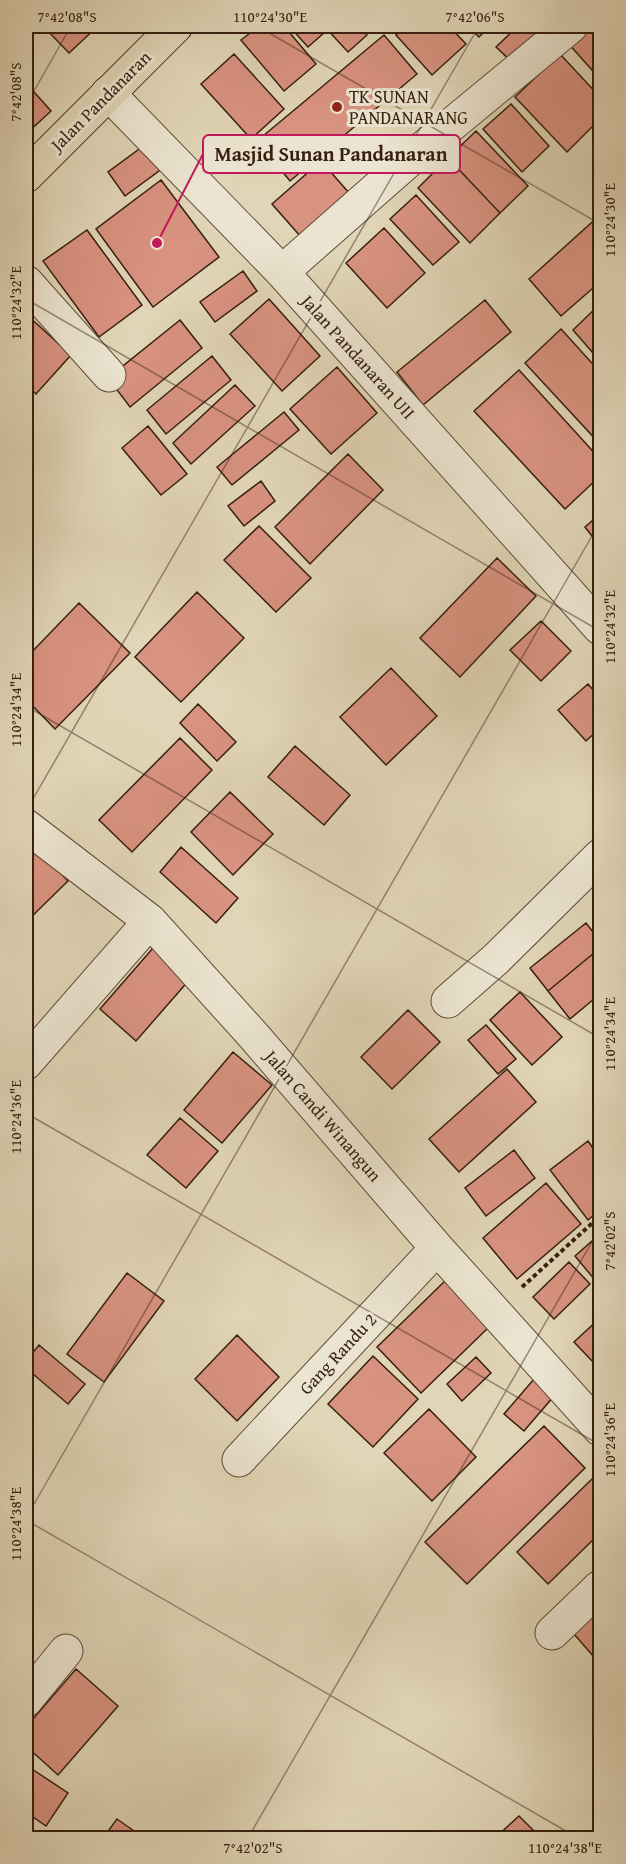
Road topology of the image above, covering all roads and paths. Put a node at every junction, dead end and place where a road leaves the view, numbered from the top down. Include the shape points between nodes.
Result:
1 (176, 26) edge
2 (571, 26) edge
3 (108, 93) junction
4 (26, 176) edge
5 (282, 272) junction
6 (26, 282) edge
7 (109, 375) dead end
8 (600, 628) edge
9 (26, 826) edge
10 (600, 856) edge
11 (150, 921) junction
12 (448, 1001) dead end
13 (26, 1063) edge
14 (600, 1216) edge
15 (437, 1248) junction
16 (494, 1312) junction
17 (600, 1429) edge
18 (239, 1460) dead end
19 (600, 1587) edge
20 (552, 1633) dead end
21 (66, 1651) dead end
22 (26, 1700) edge

1 - 3 main road, Jalan Pandanaran
2 - 5 street
3 - 4 main road, Jalan Pandanaran
3 - 5 street, Jalan Pandanaran UII
5 - 8 street, Jalan Pandanaran UII
6 - 7 street
9 - 11 street, Jalan Candi Winangun
10 - 12 street
11 - 13 street
11 - 15 street, Jalan Candi Winangun
14 - 16 path
15 - 16 street, Jalan Candi Winangun
15 - 18 street, Gang Randu 2
16 - 17 street, Jalan Candi Winangun
19 - 20 street
21 - 22 street

